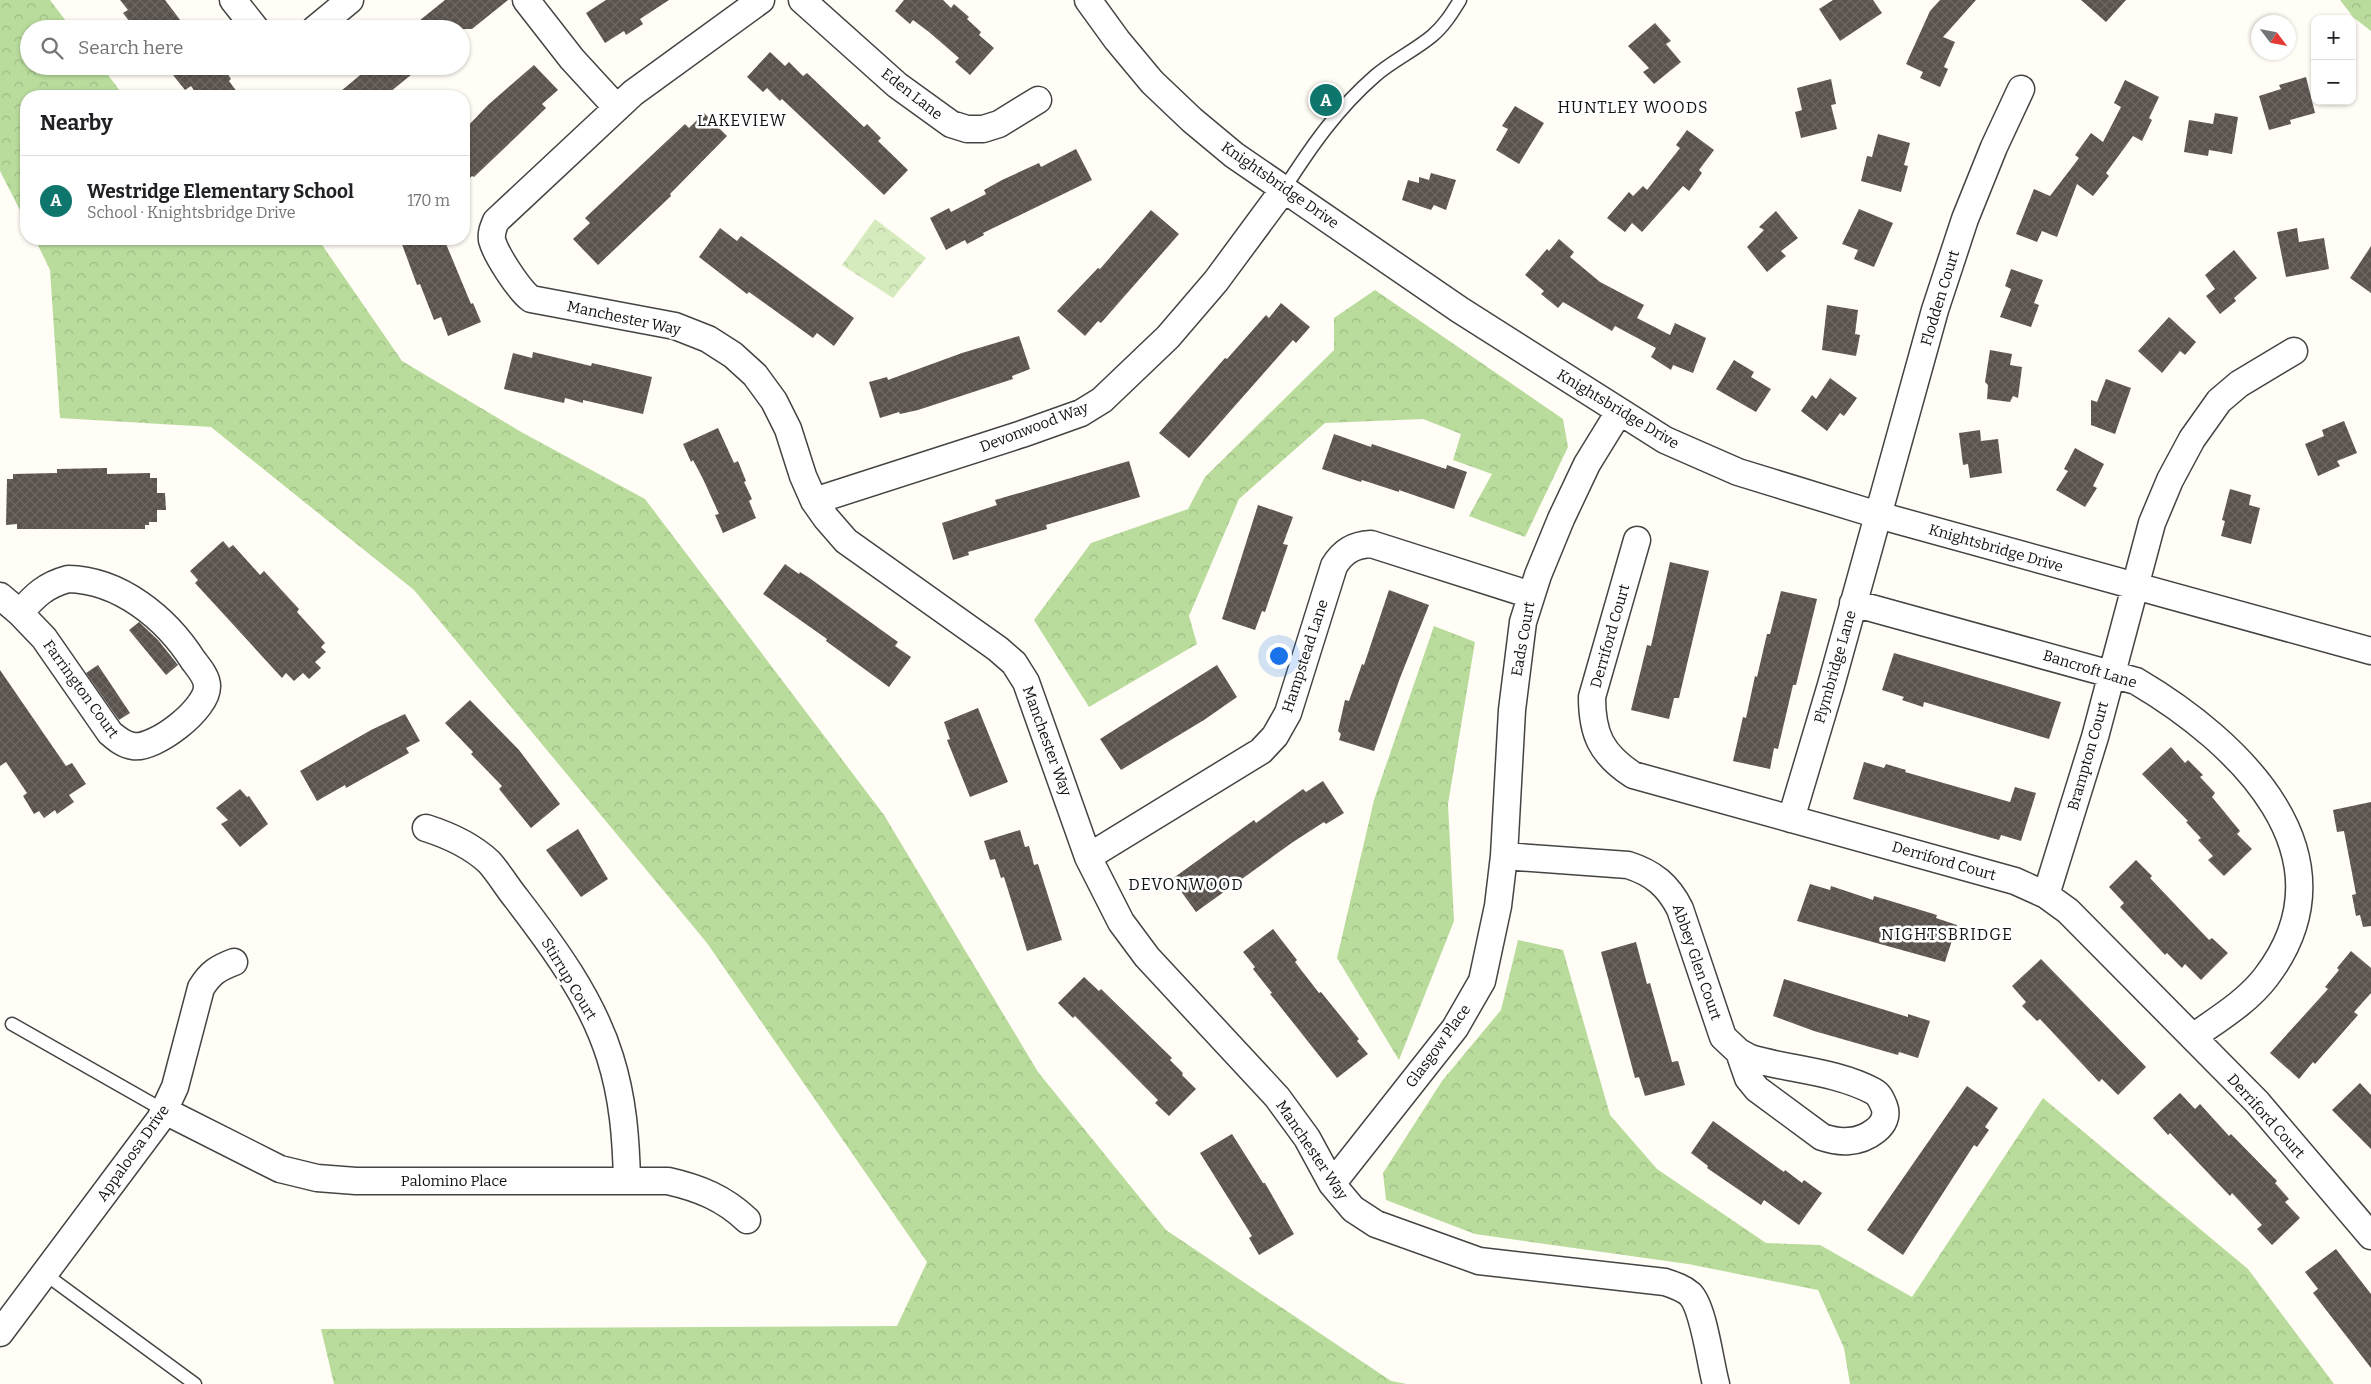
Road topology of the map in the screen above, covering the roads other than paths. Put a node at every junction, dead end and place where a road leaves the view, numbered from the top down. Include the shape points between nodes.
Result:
1 (233, 0) edge
2 (350, 0) edge
3 (526, 0) edge
4 (761, 0) edge
5 (802, 0) edge
6 (1088, 0) edge
7 (1460, 0) edge
8 (249, 20) edge
9 (326, 20) edge
10 (2021, 89) dead end
11 (1038, 100) dead end
12 (617, 108) junction
13 (1284, 189) junction
14 (2294, 350) dead end
15 (1619, 412) junction
16 (814, 501) junction
17 (1878, 515) junction
18 (1637, 540) dead end
19 (2134, 586) junction
20 (1531, 595) junction
21 (0, 596) edge
22 (1854, 603) junction
23 (20, 613) junction
24 (2371, 651) edge
25 (2111, 674) junction
26 (1792, 819) junction
27 (426, 828) dead end
28 (1504, 856) junction
29 (1088, 857) junction
30 (2046, 896) junction
31 (234, 962) dead end
32 (12, 1024) dead end
33 (2193, 1038) junction
34 (1738, 1052) junction
35 (165, 1111) junction
36 (627, 1180) junction
37 (1332, 1184) junction
38 (747, 1220) dead end
39 (2371, 1236) edge
40 (45, 1274) junction
41 (0, 1333) edge
42 (195, 1384) edge
43 (1716, 1384) edge

1 - 8 street
2 - 9 street
3 - 12 street via 572,59
4 - 12 street, Manchester Way
5 - 11 street, Eden Lane via 896,85 951,124 966,129 983,129 999,124
6 - 13 street, Knightsbridge Drive via 1152,82 1234,155
7 - 13 lane via 1432,36 1377,74 1347,102 1315,140
10 - 17 street, Flodden Court via 1994,147 1955,249
12 - 16 street, Manchester Way via 496,221 492,242 520,290 531,299 675,326 708,339 733,355 755,375 774,401 788,429
13 - 15 street, Knightsbridge Drive via 1460,310
13 - 16 street, Devonwood Way via 1261,223 1168,337 1102,400 1081,413 1022,434
14 - 19 street, Brampton Court via 2261,369 2219,401 2192,439 2152,522
15 - 17 street, Knightsbridge Drive via 1665,440 1710,461
15 - 20 street, Eads Court via 1561,519
16 - 29 street, Manchester Way via 846,541 998,649 1014,664 1026,682
17 - 19 street, Knightsbridge Drive
17 - 22 street, Plymbridge Lane
18 - 26 street, Derriford Court via 1592,697 1595,732 1604,749 1633,775
19 - 24 street, Knightsbridge Drive
19 - 25 street, Brampton Court
20 - 28 street, Eads Court via 1523,622 1512,710
20 - 29 street, Hampstead Lane via 1371,544 1350,548 1334,566 1288,713 1275,736 1261,751
21 - 23 street, Farrington Court
22 - 25 street, Bancroft Lane
22 - 26 street, Plymbridge Lane
23 - 23 street, Farrington Court via 44,638 110,733 120,742 133,746 156,742 200,707 206,697 207,685 203,675 182,642 160,619 105,585 85,579 51,584 36,593
25 - 30 street, Brampton Court via 2095,738
25 - 33 street, Bancroft Lane via 2136,682 2206,728 2268,796 2292,844 2300,902 2286,948 2266,978 2245,1000
26 - 30 street, Derriford Court via 2014,881
27 - 36 street, Stirrup Court via 462,843 488,862 578,989 610,1057 621,1097
28 - 34 street, Abbey Glen Court via 1628,865 1661,881 1680,909 1723,1038
28 - 37 street, Glasgow Place via 1498,906 1482,981 1456,1028
29 - 37 street, Manchester Way via 1121,922 1146,957 1277,1097 1306,1138
30 - 33 street, Derriford Court via 2068,911
31 - 35 street, Appaloosa Drive via 217,968 201,988 175,1088
32 - 35 lane
33 - 39 street, Derriford Court via 2257,1102
34 - 34 street, Abbey Glen Court via 1765,1062 1831,1076 1873,1091 1885,1109 1884,1120 1871,1134 1850,1141 1822,1137 1757,1089 1748,1078
35 - 36 street, Palomino Place via 280,1169 317,1178 356,1181
35 - 40 street, Appaloosa Drive
36 - 38 street, Palomino Place via 668,1181 694,1187 718,1197
37 - 43 street, Manchester Way via 1353,1209 1376,1224 1479,1261 1666,1282 1679,1287 1691,1295 1698,1308
40 - 41 street, Appaloosa Drive
40 - 42 lane

